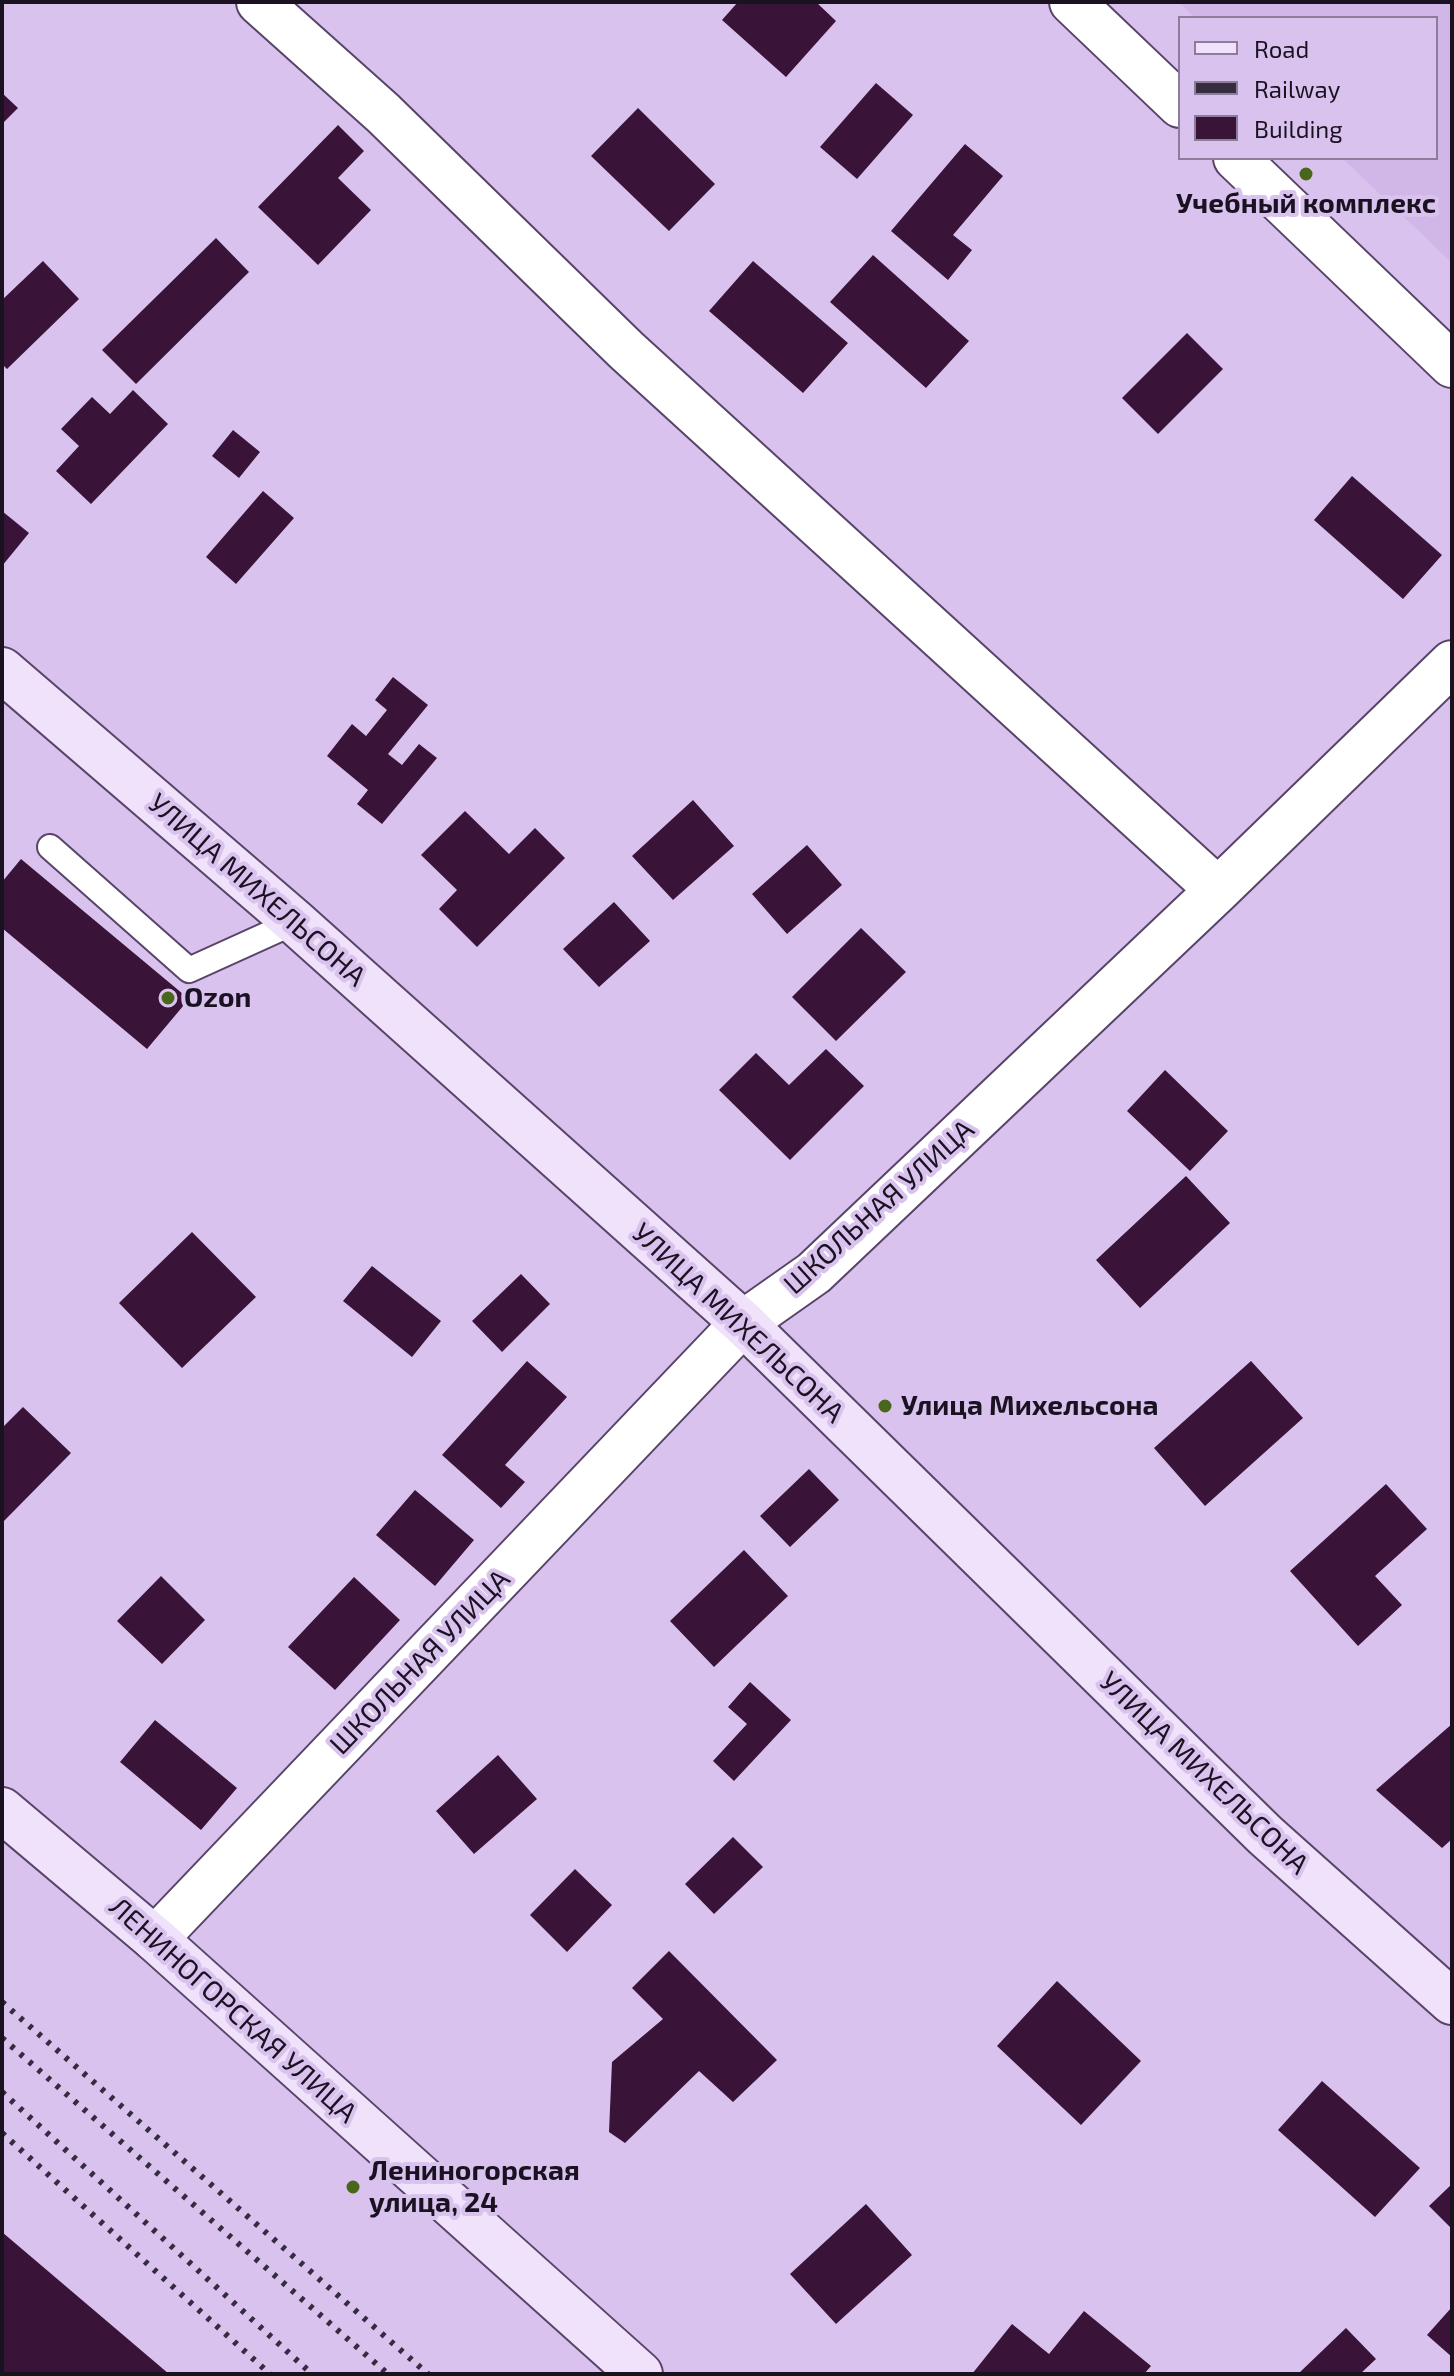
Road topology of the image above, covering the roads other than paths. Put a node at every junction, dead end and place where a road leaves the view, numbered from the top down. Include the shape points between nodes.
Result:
1 (259, 2) edge
2 (1072, 2) edge
3 (1178, 103) edge
4 (1238, 160) edge
5 (1452, 365) edge
6 (1452, 663) edge
7 (2, 670) edge
8 (50, 847) dead end
9 (1218, 890) junction
10 (295, 922) junction
11 (743, 1323) junction
12 (2, 1810) edge
13 (155, 1939) junction
14 (1452, 2002) edge
15 (640, 2374) edge

1 - 9 street via 383,113 626,350
2 - 3 street
4 - 5 street
6 - 9 street, ШКОЛЬНАЯ УЛИЦА
7 - 10 street, УЛИЦА МИХЕЛЬСОНА
8 - 10 lane via 189,970
9 - 11 street, ШКОЛЬНАЯ УЛИЦА via 814,1273
10 - 11 street, УЛИЦА МИХЕЛЬСОНА
11 - 13 street, ШКОЛЬНАЯ УЛИЦА
11 - 14 street, УЛИЦА МИХЕЛЬСОНА via 1265,1835
12 - 13 street, ЛЕНИНОГОРСКАЯ УЛИЦА
13 - 15 street, ЛЕНИНОГОРСКАЯ УЛИЦА

